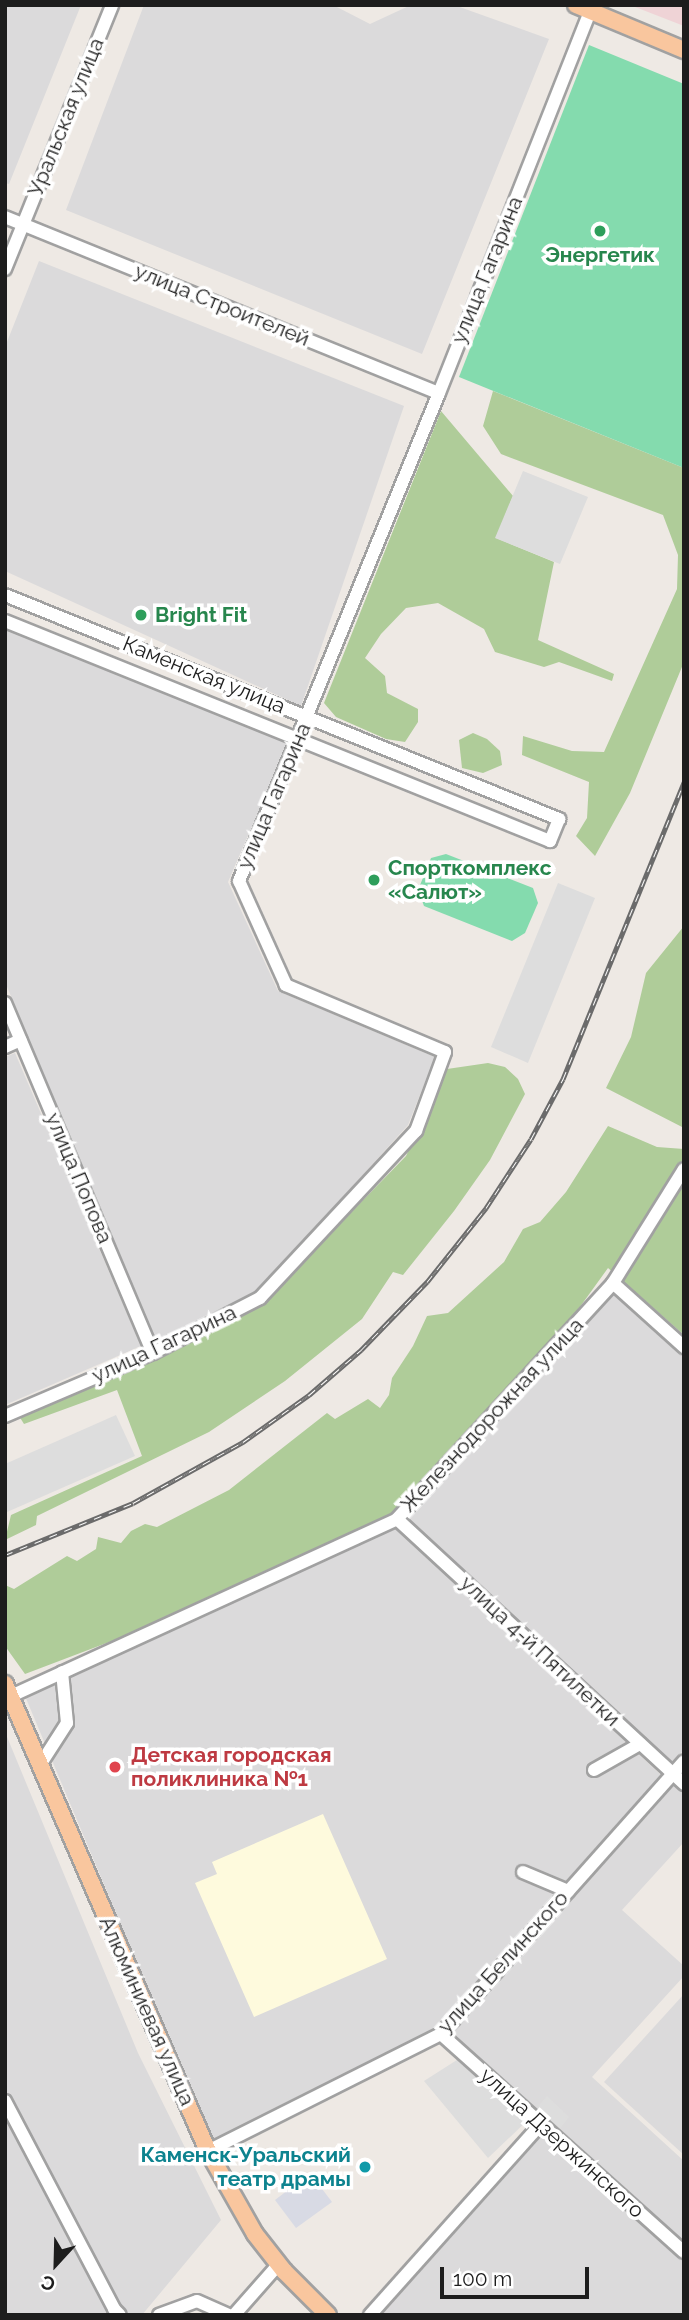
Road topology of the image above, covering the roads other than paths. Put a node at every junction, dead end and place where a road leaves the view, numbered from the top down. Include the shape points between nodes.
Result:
1 (112, 5) edge
2 (583, 8) edge
3 (684, 50) edge
4 (5, 217) edge
5 (23, 224) junction
6 (5, 269) edge
7 (439, 393) junction
8 (5, 595) edge
9 (5, 621) edge
10 (307, 717) junction
11 (298, 739) junction
12 (5, 1003) edge
13 (21, 1040) junction
14 (5, 1047) edge
15 (684, 1169) edge
16 (613, 1283) junction
17 (684, 1347) edge
18 (153, 1353) junction
19 (5, 1416) edge
20 (397, 1519) junction
21 (62, 1672) junction
22 (8, 1690) edge
23 (640, 1744) junction
24 (684, 1761) edge
25 (40, 1765) junction
26 (594, 1770) dead end
27 (672, 1774) junction
28 (684, 1784) edge
29 (523, 1872) dead end
30 (568, 1891) junction
31 (441, 2034) junction
32 (5, 2101) edge
33 (541, 2124) junction
34 (208, 2151) junction
35 (684, 2252) edge
36 (279, 2264) junction
37 (120, 2315) edge
38 (159, 2315) edge
39 (228, 2315) edge
40 (234, 2315) edge
41 (328, 2315) edge
42 (370, 2315) edge

1 - 5 street, Уральская улица
2 - 3 main road
2 - 7 street, улица Гагарина
4 - 5 street, улица Строителей
5 - 6 street, Уральская улица
5 - 7 street, улица Строителей
7 - 10 street, улица Гагарина
8 - 10 street, Каменская улица
9 - 11 street, Каменская улица
10 - 11 street, улица Гагарина
10 - 11 street, Каменская улица via 559,819 550,841
11 - 18 street, улица Гагарина via 239,881 286,985 445,1052 416,1131 261,1298
12 - 13 street, улица Попова
13 - 14 street
13 - 18 street, улица Попова
15 - 16 street, Железнодорожная улица
16 - 17 street
16 - 20 street, Железнодорожная улица
18 - 19 street, улица Гагарина
20 - 21 street, Железнодорожная улица
20 - 23 street, улица 4-й Пятилетки
21 - 22 street, Железнодорожная улица
21 - 25 street via 66,1724
22 - 25 main road, Алюминиевая улица
23 - 26 street
23 - 27 street, улица 4-й Пятилетки
24 - 27 street, улица Белинского
25 - 34 main road, Алюминиевая улица
27 - 28 street, улица 4-й Пятилетки
27 - 30 street, улица Белинского
29 - 30 street
30 - 31 street, улица Белинского
31 - 33 street, улица Дзержинского
31 - 34 street, улица Белинского
32 - 37 street
33 - 35 street, улица Дзержинского
33 - 42 street
34 - 36 main road, Алюминиевая улица via 255,2234
36 - 40 street
36 - 41 main road, Алюминиевая улица
38 - 39 street via 197,2301

